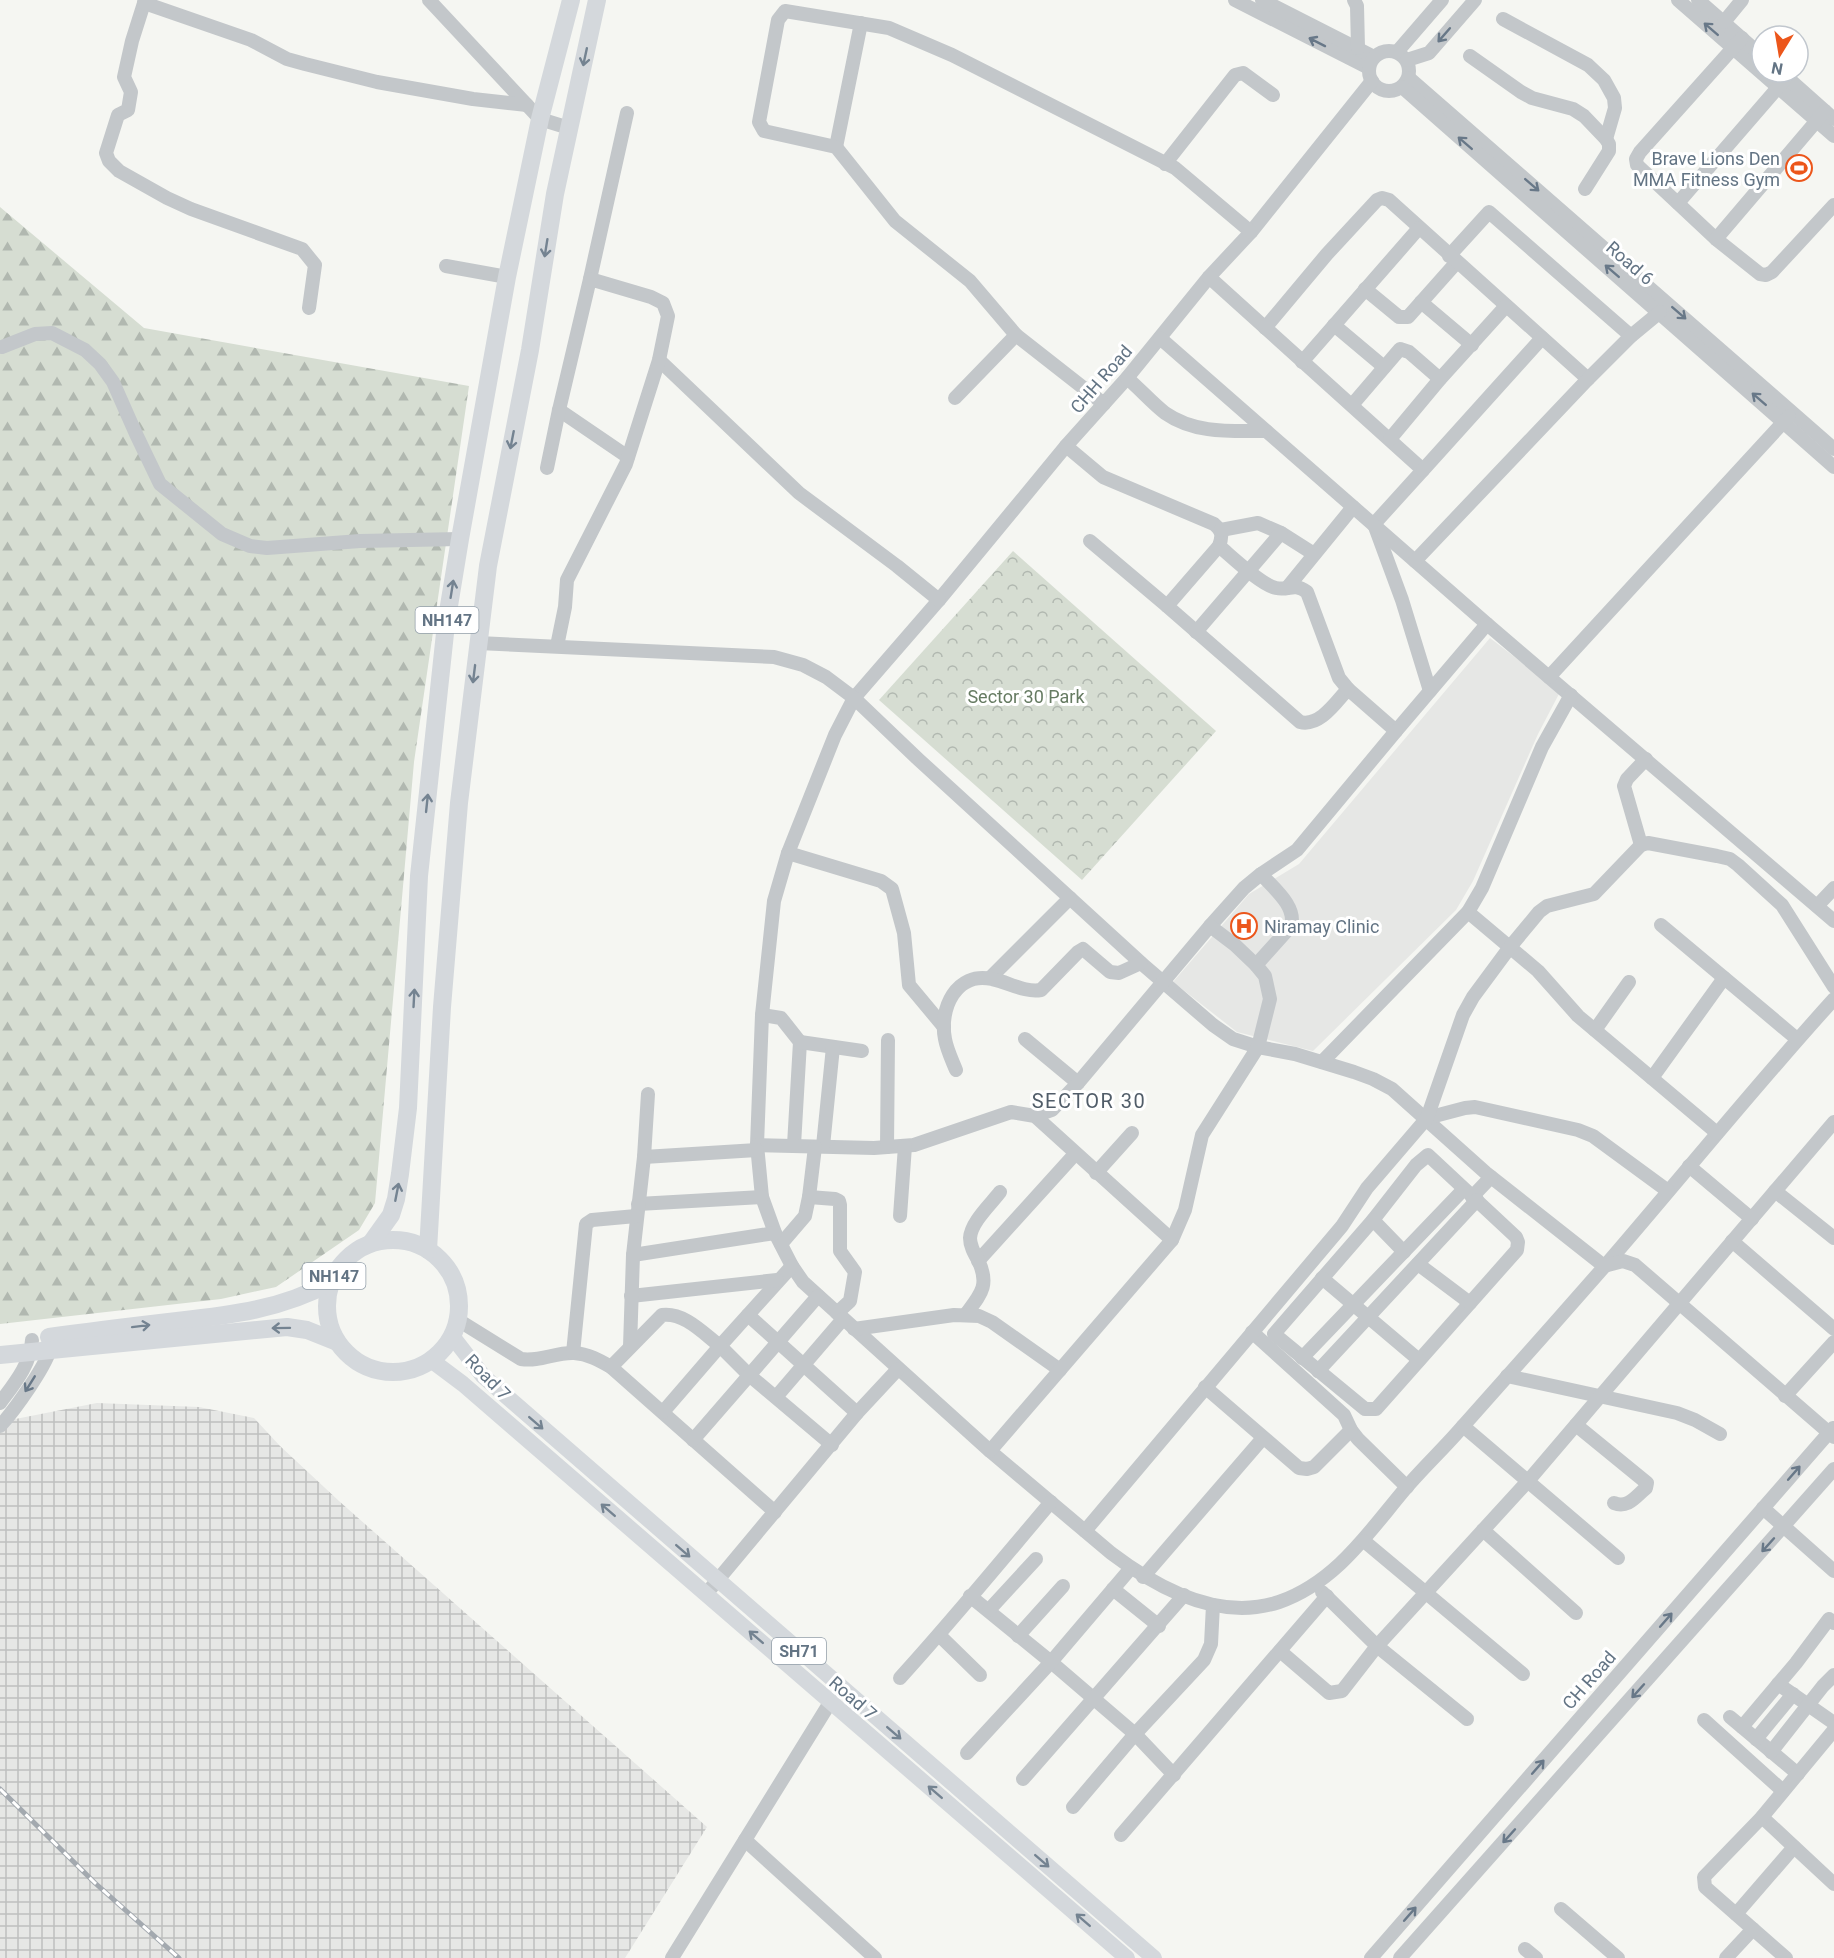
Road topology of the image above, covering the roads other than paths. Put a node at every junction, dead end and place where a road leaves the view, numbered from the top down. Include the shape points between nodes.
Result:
1 (429, 0) edge
2 (571, 0) edge
3 (597, 0) edge
4 (1235, 0) edge
5 (1262, 0) edge
6 (1354, 0) edge
7 (1442, 0) edge
8 (1475, 0) edge
9 (1678, 0) edge
10 (1698, 0) edge
11 (1742, 0) edge
12 (144, 1) edge
13 (1503, 19) dead end
14 (1724, 22) junction
15 (861, 23) junction
16 (1737, 43) junction
17 (1358, 48) junction
18 (1750, 50) edge
19 (1750, 53) edge
20 (1402, 56) junction
21 (1470, 56) dead end
22 (1372, 69) junction
23 (1405, 82) junction
24 (1778, 84) edge
25 (1788, 84) edge
26 (1273, 95) dead end
27 (527, 105) junction
28 (627, 113) dead end
29 (1825, 117) edge
30 (540, 119) junction
31 (569, 128) junction
32 (1834, 136) edge
33 (1606, 139) junction
34 (836, 147) junction
35 (1165, 164) junction
36 (1585, 189) dead end
37 (1678, 203) junction
38 (1834, 205) edge
39 (1419, 228) junction
40 (1251, 232) junction
41 (1716, 239) junction
42 (1452, 259) junction
43 (446, 267) dead end
44 (507, 277) junction
45 (1209, 277) junction
46 (590, 279) junction
47 (1365, 289) junction
48 (1421, 302) junction
49 (1506, 306) junction
50 (309, 308) dead end
51 (1660, 312) junction
52 (1334, 325) junction
53 (1265, 328) junction
54 (1016, 335) junction
55 (1631, 336) junction
56 (1160, 338) junction
57 (1542, 338) junction
58 (1472, 345) junction
59 (2, 348) dead end
60 (659, 360) junction
61 (1302, 362) junction
62 (1384, 367) junction
63 (1127, 378) junction
64 (1588, 379) junction
65 (1440, 380) junction
66 (955, 398) dead end
67 (1104, 404) junction
68 (1352, 405) junction
69 (559, 410) junction
70 (1789, 417) junction
71 (1266, 431) junction
72 (1390, 439) junction
73 (1066, 446) junction
74 (1834, 449) edge
75 (628, 457) junction
76 (1834, 467) edge
77 (547, 468) dead end
78 (1423, 470) junction
79 (1353, 507) junction
80 (1374, 524) junction
81 (1221, 530) junction
82 (1281, 533) junction
83 (460, 539) junction
84 (1090, 541) dead end
85 (1219, 546) junction
86 (1314, 554) junction
87 (1415, 561) junction
88 (1249, 570) junction
89 (1287, 588) junction
90 (939, 600) junction
91 (1167, 606) junction
92 (1487, 624) junction
93 (1196, 632) junction
94 (478, 643) junction
95 (557, 646) junction
96 (1550, 677) junction
97 (1348, 689) junction
98 (1430, 690) junction
99 (1571, 695) junction
100 (854, 698) junction
101 (1396, 731) junction
102 (1646, 759) junction
103 (1641, 845) junction
104 (788, 853) junction
105 (1261, 874) junction
106 (1834, 888) edge
107 (1070, 898) junction
108 (1816, 906) junction
109 (1468, 912) junction
110 (1834, 921) edge
111 (1661, 925) dead end
112 (1210, 926) junction
113 (1510, 947) junction
114 (1141, 963) junction
115 (1256, 965) junction
116 (990, 978) junction
117 (1724, 978) junction
118 (1629, 982) dead end
119 (1163, 983) junction
120 (1834, 987) edge
121 (1834, 999) edge
122 (762, 1015) junction
123 (944, 1027) junction
124 (1595, 1030) junction
125 (1025, 1039) dead end
126 (888, 1040) dead end
127 (1797, 1040) junction
128 (800, 1042) junction
129 (833, 1047) junction
130 (1258, 1047) junction
131 (862, 1051) dead end
132 (1322, 1062) junction
133 (956, 1070) dead end
134 (1652, 1078) junction
135 (1078, 1083) junction
136 (648, 1094) dead end
137 (1035, 1116) junction
138 (1427, 1118) junction
139 (1834, 1122) edge
140 (1132, 1133) dead end
141 (1717, 1133) junction
142 (1829, 1139) edge
143 (794, 1145) junction
144 (905, 1146) junction
145 (819, 1147) junction
146 (757, 1148) junction
147 (887, 1148) junction
148 (1075, 1154) junction
149 (644, 1157) junction
150 (1689, 1166) junction
151 (1096, 1173) junction
152 (1491, 1177) junction
153 (1668, 1191) junction
154 (1775, 1191) junction
155 (1000, 1192) dead end
156 (1471, 1196) junction
157 (762, 1197) junction
158 (809, 1197) junction
159 (637, 1210) junction
160 (900, 1216) dead end
161 (1752, 1218) junction
162 (1373, 1220) junction
163 (778, 1238) junction
164 (1834, 1238) edge
165 (1172, 1240) junction
166 (1732, 1241) junction
167 (371, 1243) junction
168 (428, 1250) junction
169 (1404, 1252) junction
170 (633, 1255) junction
171 (978, 1261) junction
172 (1418, 1264) junction
173 (792, 1266) junction
174 (1604, 1266) junction
175 (1322, 1278) junction
176 (777, 1281) junction
177 (331, 1282) junction
178 (631, 1296) junction
179 (818, 1296) junction
180 (1470, 1303) junction
181 (1679, 1303) junction
182 (1353, 1305) junction
183 (966, 1314) junction
184 (748, 1315) junction
185 (840, 1316) junction
186 (1369, 1318) junction
187 (455, 1328) junction
188 (854, 1329) junction
189 (1834, 1329) edge
190 (1252, 1332) junction
191 (337, 1342) junction
192 (778, 1342) junction
193 (1834, 1342) edge
194 (0, 1343) edge
195 (51, 1343) junction
196 (32, 1345) junction
197 (720, 1346) junction
198 (630, 1347) junction
199 (573, 1353) junction
200 (0, 1355) edge
201 (430, 1360) junction
202 (1419, 1360) junction
203 (804, 1365) junction
204 (1310, 1365) junction
205 (611, 1366) junction
206 (898, 1369) junction
207 (1060, 1370) junction
208 (749, 1375) junction
209 (1300, 1375) junction
210 (1507, 1377) junction
211 (1205, 1387) junction
212 (1785, 1395) junction
213 (776, 1397) junction
214 (1599, 1397) junction
215 (0, 1403) edge
216 (663, 1412) junction
217 (857, 1413) junction
218 (1576, 1425) junction
219 (0, 1426) edge
220 (1463, 1426) junction
221 (1351, 1430) junction
222 (1832, 1432) edge
223 (1720, 1434) dead end
224 (1263, 1438) junction
225 (693, 1440) junction
226 (832, 1444) junction
227 (990, 1450) junction
228 (1834, 1469) edge
229 (1528, 1481) junction
230 (1407, 1487) junction
231 (1051, 1502) junction
232 (1614, 1503) dead end
233 (1763, 1508) junction
234 (775, 1512) junction
235 (1784, 1527) junction
236 (1483, 1530) junction
237 (1085, 1531) junction
238 (1364, 1541) junction
239 (1618, 1558) dead end
240 (1036, 1559) dead end
241 (1131, 1568) junction
242 (1834, 1571) edge
243 (1143, 1577) junction
244 (718, 1581) junction
245 (1313, 1585) junction
246 (1063, 1586) dead end
247 (1113, 1590) junction
248 (1427, 1592) junction
249 (706, 1594) junction
250 (1184, 1595) junction
251 (970, 1596) junction
252 (1327, 1596) junction
253 (1213, 1605) junction
254 (989, 1610) junction
255 (1576, 1612) dead end
256 (1834, 1623) edge
257 (1159, 1626) junction
258 (939, 1635) junction
259 (1018, 1636) junction
260 (1377, 1646) junction
261 (1280, 1651) junction
262 (1052, 1662) junction
263 (1523, 1674) dead end
264 (980, 1675) dead end
265 (1834, 1675) edge
266 (900, 1678) dead end
267 (1778, 1684) junction
268 (1793, 1694) junction
269 (1094, 1699) junction
270 (831, 1701) junction
271 (1808, 1704) junction
272 (1730, 1717) dead end
273 (1467, 1719) dead end
274 (1704, 1720) dead end
275 (1834, 1723) edge
276 (1742, 1726) junction
277 (1834, 1730) edge
278 (1135, 1734) junction
279 (1756, 1739) junction
280 (1772, 1752) junction
281 (967, 1753) dead end
282 (1798, 1774) junction
283 (1174, 1775) junction
284 (1023, 1779) dead end
285 (1784, 1791) junction
286 (1073, 1807) dead end
287 (1762, 1817) junction
288 (1121, 1835) dead end
289 (745, 1840) junction
290 (1794, 1847) junction
291 (1834, 1884) edge
292 (1561, 1909) dead end
293 (1736, 1914) junction
294 (1753, 1929) junction
295 (672, 1958) edge
296 (874, 1958) edge
297 (1127, 1958) edge
298 (1154, 1958) edge
299 (1371, 1958) edge
300 (1400, 1958) edge
301 (1618, 1958) edge
302 (1726, 1958) edge
303 (1786, 1958) edge

1 - 27 street
2 - 30 highway, NH147
3 -> 31 highway, NH147
22 -> 4 street
5 - 17 street
6 - 17 street
7 - 20 street
8 -> 20 street via 1429,53
16 -> 9 street
10 - 14 street
11 - 14 street
12 - 27 street via 251,40 296,62 377,82
12 - 50 street via 124,77 131,92 128,110 118,116 106,153 109,160 119,171 191,209 302,249 315,266
13 - 33 street via 1588,64 1604,80 1616,108
14 - 16 street
15 - 34 street
15 - 34 street via 785,11 778,20 760,127
15 - 35 street via 889,28 952,55
16 - 18 street
16 - 19 street
16 - 37 street via 1636,159 1637,165
17 - 22 street
20 - 22 street via 1385,51
20 - 23 street via 1410,72
21 - 33 street via 1532,98 1573,109
22 - 23 street via 1382,90 1389,91
22 - 40 street, CHH Road
51 -> 23 street, Road 6
23 -> 70 street, Road 6
24 - 37 street
25 - 29 street
26 - 35 street via 1243,73 1235,75
27 - 30 street
28 - 46 street
29 - 32 street
29 - 41 street
30 - 31 street
30 - 44 highway, NH147
31 -> 94 highway, NH147 via 488,566
33 - 36 street via 1609,151
34 - 54 street via 895,221 970,281
35 - 40 street
37 - 41 street
38 - 41 street via 1766,275
39 - 42 street
39 - 47 street
39 - 53 street via 1389,200 1377,200
40 - 45 street, CHH Road
42 - 48 street
42 - 49 street
42 - 55 street via 1489,213
43 - 44 street
44 - 83 highway, NH147
45 - 53 street
45 - 56 street, CHH Road
46 - 60 street via 663,303 668,316
46 - 69 street
47 - 48 street via 1398,317 1408,317
47 - 52 street
48 - 58 street
49 - 57 street
49 - 58 street
51 - 55 street
70 -> 51 street, Road 6
52 - 61 street
52 - 62 street
53 - 61 street
54 - 66 street
54 - 67 street
55 - 64 street
56 - 63 street, CHH Road
56 - 71 street
57 - 64 street
57 - 78 street
58 - 65 street
59 - 83 street via 35,334 52,333 85,350 113,382 160,484 222,534 250,546 267,549 360,541
60 - 75 street
60 - 90 street via 799,493
61 - 68 street
62 - 65 street via 1400,349
62 - 68 street
63 - 67 street, CHH Road
63 - 71 street via 1165,413 1183,423 1215,431
64 - 87 street
65 - 72 street
67 - 73 street, CHH Road
68 - 72 street
69 - 75 street
69 - 77 street
70 - 74 street, Road 6
70 - 76 street, Road 6
70 - 96 street
71 - 79 street
72 - 78 street
73 - 81 street via 1103,477
73 - 90 street, CHH Road
75 - 95 street via 567,580
78 - 80 street
79 - 80 street
79 - 86 street
80 - 87 street
80 - 98 street
81 - 82 street via 1258,523
81 - 85 street
82 - 86 street
82 - 88 street
167 -> 83 highway, NH147 via 391,1215 404,1141 419,876 446,624
84 - 91 street
85 - 88 street
85 - 91 street
86 - 89 street
87 - 92 street
88 - 89 street via 1266,584
88 - 93 street
89 - 97 street via 1299,586 1307,592 1339,678
90 - 100 street, CHH Road
91 - 93 street
92 - 96 street
92 - 98 street
93 - 97 street via 1300,722 1318,720
94 - 95 street
94 -> 168 highway, NH147 via 459,802 442,1007
95 - 100 street via 774,657 803,665
96 - 99 street
97 - 101 street
98 - 101 street
99 - 102 street
99 - 109 street via 1542,747
100 - 104 street, CHH Road
100 - 107 street
101 - 105 street via 1298,850
102 - 103 street via 1624,786
102 - 108 street
103 - 113 street via 1594,894 1547,906
103 - 120 street via 1656,844 1730,859 1782,905
104 - 122 street, CHH Road via 774,901
104 - 123 street via 881,881 892,889 905,938 909,985
105 - 112 street
105 - 115 street via 1292,910 1293,918 1291,926
106 - 108 street
107 - 114 street
107 - 116 street
108 - 110 street
109 - 113 street
109 - 132 street
111 - 117 street
112 - 115 street
112 - 119 street
113 - 124 street
113 - 138 street via 1462,1015
114 - 116 street via 1114,974 1083,949 1041,990
114 - 119 street
115 - 130 street via 1265,976 1270,999
116 - 123 street via 968,980 957,987 947,1004
117 - 127 street
117 - 134 street
118 - 124 street
119 - 130 street via 1233,1039
119 - 135 street
121 - 127 street, CHH Road
122 - 128 street via 781,1018
122 - 146 street, CHH Road
123 - 133 street
124 - 134 street
125 - 135 street
126 - 147 street
127 - 141 street, CHH Road
128 - 129 street
128 - 143 street
129 - 131 street
129 - 145 street
130 - 132 street
130 - 165 street via 1202,1135 1185,1210
132 - 138 street via 1392,1089
134 - 141 street
135 - 137 street via 1052,1110
136 - 149 street
137 - 144 street via 1011,1112
137 - 148 street
138 - 152 street
138 - 153 street via 1475,1107 1578,1130 1605,1143
138 - 190 street
139 - 142 street
140 - 151 street
141 - 150 street, CHH Road
142 - 154 street
143 - 145 street
143 - 146 street
144 - 147 street
144 - 160 street
145 - 147 street
145 - 158 street
146 - 149 street
146 - 157 street, CHH Road
148 - 151 street
148 - 171 street
149 - 159 street
150 - 153 street, CHH Road
150 - 161 street
151 - 165 street
152 - 156 street
152 - 174 street
153 - 174 street, CHH Road
154 - 161 street
154 - 164 street
155 - 171 street via 972,1231 971,1246
156 - 162 street via 1428,1155
156 - 169 street
156 - 172 street
156 - 180 street via 1518,1242 1517,1250
157 - 159 street
157 - 163 street, CHH Road
158 - 163 street via 802,1222
158 - 185 street via 835,1199 840,1205 840,1251 855,1272 850,1301
159 - 170 street
159 - 199 street via 586,1224
161 - 166 street
162 - 169 street
162 - 175 street
163 - 170 street
163 - 173 street, CHH Road
165 - 207 street
166 - 181 street
166 - 189 street
167 - 168 highway, NH147 via 396,1240
167 - 177 highway, NH147 via 344,1261
168 - 187 highway, NH147 via 447,1268 454,1282 459,1299
169 - 182 street
170 - 178 street
171 - 183 street via 985,1280
172 - 180 street
172 - 186 street
173 - 176 street
173 - 179 street, CHH Road
174 - 181 street via 1623,1261 1635,1265
174 - 210 street, CHH Road
175 - 182 street
175 - 204 street via 1274,1334
176 - 178 street
176 - 184 street
177 - 191 highway, NH147 via 327,1316
195 -> 177 highway, NH147 via 238,1314 284,1303
178 - 198 street
179 - 185 street, CHH Road
179 - 192 street
180 - 202 street
181 - 212 street
181 - 214 street
182 - 186 street
182 - 204 street
183 - 188 street
183 - 207 street via 992,1322
184 - 192 street
184 - 197 street
185 - 188 street, CHH Road
185 - 203 street
186 - 202 street
186 - 204 street
187 - 199 street via 521,1359 533,1361
187 - 201 highway, NH147 via 443,1350
187 -> 244 main road, Road 7 / SH71 via 483,1376
188 - 206 street, CHH Road
190 - 209 street
190 - 211 street
191 -> 195 highway, NH147 via 287,1327
191 - 201 highway, NH147 via 360,1364 378,1371 414,1369
192 - 203 street
192 - 208 street
193 - 212 street
194 - 196 highway, NH147
195 - 196 highway, NH147
195 -> 219 street via 17,1405
196 - 200 highway, NH147
196 - 215 street via 23,1370
197 - 198 street via 684,1318 672,1314 662,1315
197 - 208 street
197 - 216 street
198 - 205 street
199 - 205 street
249 -> 201 main road, Road 7 / SH71 via 463,1384
202 - 204 street via 1371,1411
203 - 213 street
203 - 217 street
204 - 209 street
205 - 216 street
206 - 217 street
206 - 227 street, CHH Road
207 - 227 street
208 - 213 street
208 - 225 street
209 - 221 street via 1344,1415
210 - 214 street
210 - 220 street, CHH Road
211 - 224 street
211 - 237 street
212 - 222 street
213 - 226 street
214 - 218 street
214 - 223 street via 1677,1413
216 - 225 street
217 - 226 street
218 - 229 street
218 - 232 street via 1647,1483 1627,1504
220 - 229 street
220 - 230 street, CHH Road
221 - 224 street via 1314,1467 1307,1469 1299,1468
221 - 230 street
233 -> 222 street, CH Road
224 - 243 street
225 - 234 street
226 - 234 street
227 - 231 street, CHH Road
228 - 235 street
229 - 236 street
229 - 239 street
230 - 238 street, CHH Road
231 - 237 street, CHH Road
231 - 251 street
233 - 235 street
299 -> 233 street, CH Road
234 - 244 street
235 - 242 street
235 -> 300 street
236 - 248 street
236 - 255 street
237 - 241 street, CHH Road
238 - 245 street, CHH Road
238 - 248 street
240 - 254 street
241 - 243 street, CHH Road
241 - 247 street
243 - 250 street, CHH Road
244 - 249 street
244 -> 298 main road, Road 7 / SH71
245 - 252 street
245 - 253 street, CHH Road via 1278,1602 1243,1608
246 - 259 street
247 - 257 street
247 - 262 street
248 - 260 street
248 - 263 street
270 -> 249 main road, Road 7 / SH71
250 - 253 street, CHH Road
250 - 257 street
251 - 254 street
251 - 258 street
252 - 260 street
252 - 261 street
253 - 278 street via 1209,1653
254 - 259 street
256 - 267 street via 1829,1619
257 - 269 street
258 - 264 street
258 - 266 street
259 - 262 street
260 - 261 street via 1336,1694 1329,1693
260 - 273 street
261 - 283 street
262 - 269 street
262 - 281 street
265 - 271 street
267 - 268 street
267 - 276 street
268 - 271 street
268 - 279 street
269 - 278 street
269 - 284 street
270 - 289 street
297 -> 270 main road, Road 7 / SH71
271 - 275 street
271 - 280 street
272 - 276 street
274 - 285 street
276 - 279 street
277 - 282 street
278 - 283 street
278 - 286 street
279 - 280 street
280 - 282 street
282 - 285 street
283 - 288 street
285 - 287 street
287 - 290 street
287 - 293 street via 1704,1877 1705,1887
289 - 295 street
289 - 296 street
290 - 291 street
290 - 293 street
292 - 301 street
293 - 294 street
294 - 302 street
294 - 303 street

